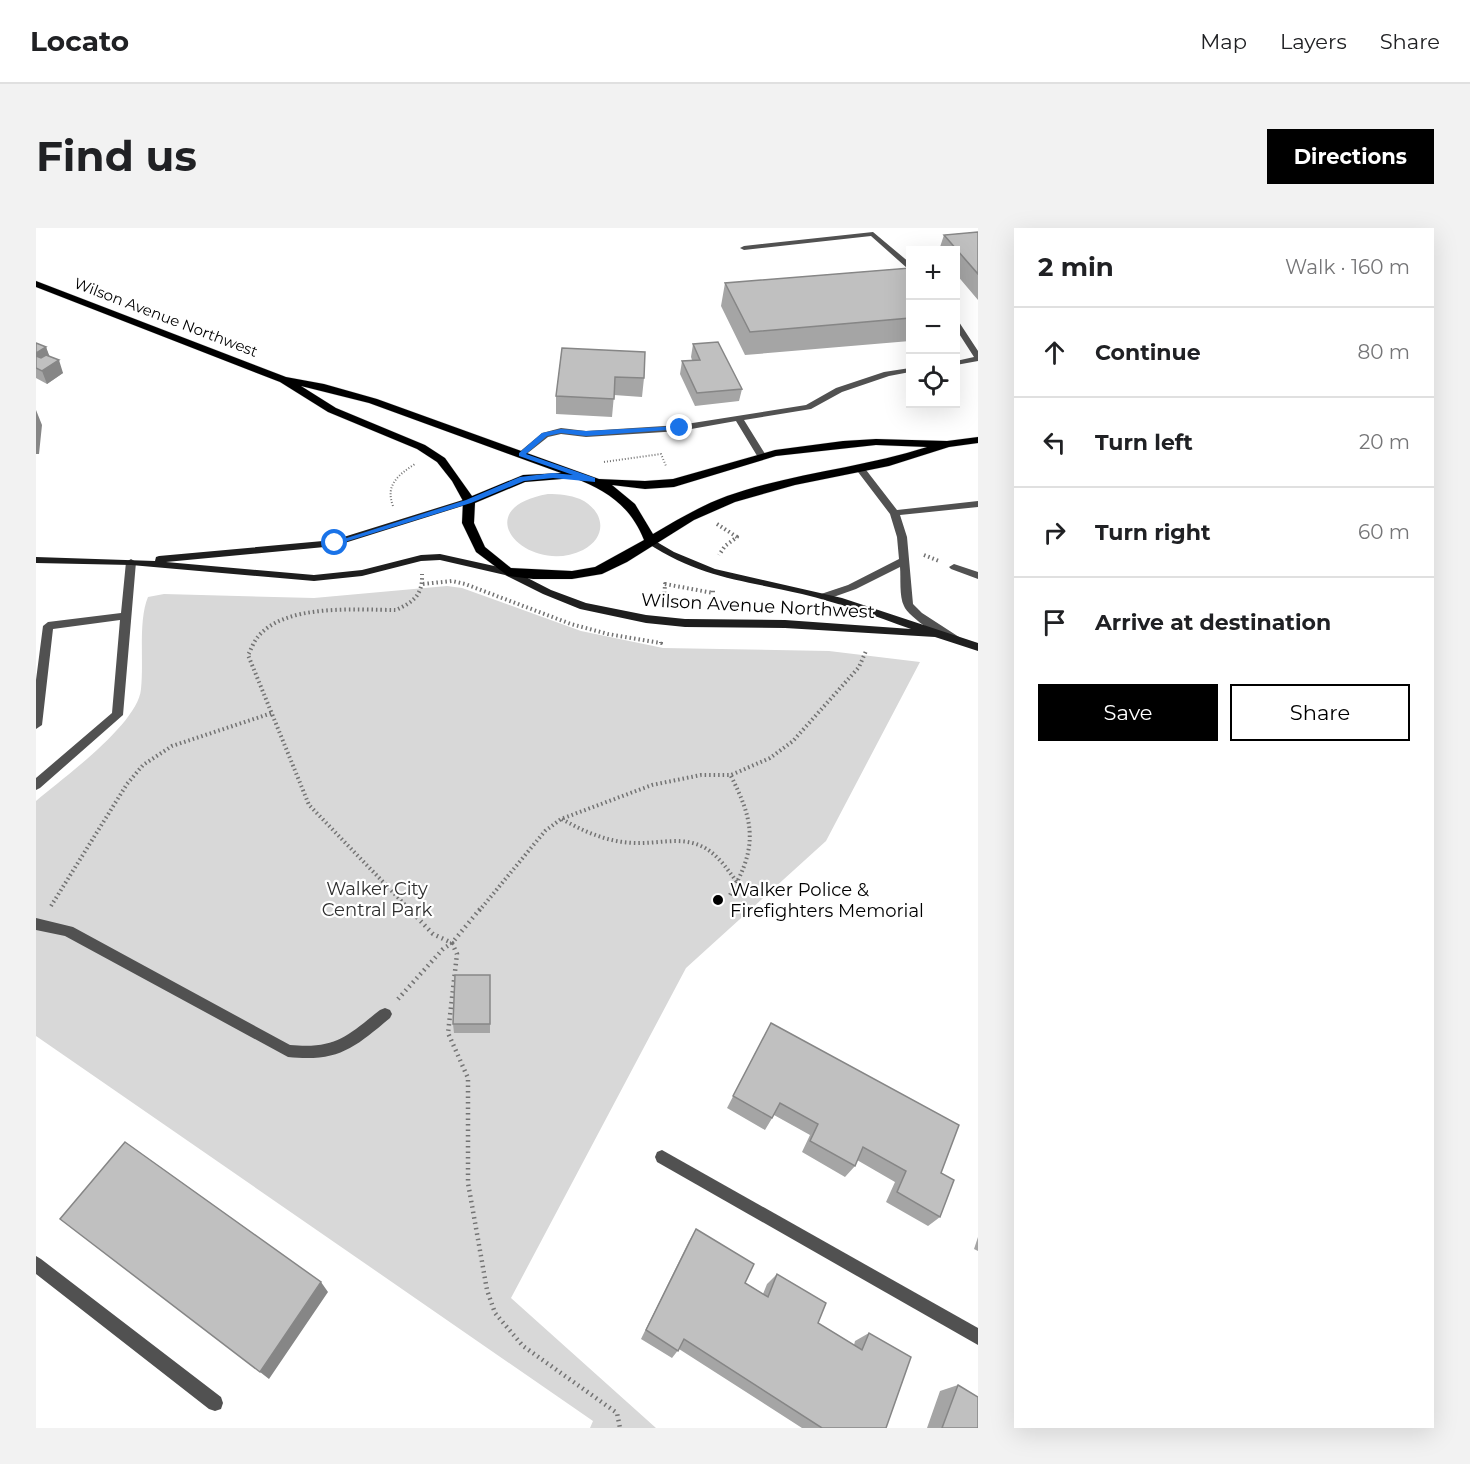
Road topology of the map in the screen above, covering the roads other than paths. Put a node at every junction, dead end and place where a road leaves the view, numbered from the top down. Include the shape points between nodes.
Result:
1 (744, 248) dead end
2 (906, 263) edge
3 (36, 284) edge
4 (960, 330) edge
5 (978, 358) edge
6 (960, 362) edge
7 (906, 371) edge
8 (284, 380) junction
9 (738, 418) junction
10 (978, 440) edge
11 (947, 444) junction
12 (521, 454) junction
13 (762, 457) junction
14 (860, 468) junction
15 (593, 480) junction
16 (469, 501) junction
17 (978, 504) edge
18 (895, 513) junction
19 (650, 541) junction
20 (36, 560) edge
21 (904, 561) junction
22 (131, 562) junction
23 (954, 567) road end
24 (508, 572) junction
25 (978, 576) edge
26 (825, 596) junction
27 (127, 616) junction
28 (933, 634) junction
29 (957, 641) junction
30 (978, 647) edge
31 (36, 725) edge
32 (36, 784) edge
33 (38, 924) edge
34 (385, 1014) road end
35 (662, 1158) dead end
36 (36, 1264) edge
37 (978, 1337) edge
38 (215, 1403) dead end

1 - 2 street via 873,234
3 - 8 main road, Wilson Avenue Northwest
4 - 5 street
5 - 6 street
7 - 9 street via 839,390 808,407
8 - 12 main road, Wilson Avenue Northwest via 373,401
8 - 16 main road, Wilson Avenue Northwest via 332,410 433,454 451,471
9 - 12 street via 680,428 586,434 561,431 545,435
9 - 13 street
10 - 11 main road
11 - 13 main road via 865,442
11 - 14 main road
12 - 15 main road, Wilson Avenue Northwest
13 - 15 main road via 674,483 645,485
14 - 18 street
14 - 19 main road via 731,499
15 - 16 main road via 553,476 522,479
15 - 19 main road, Wilson Avenue Northwest via 613,490 632,507
16 - 22 main road via 335,543
16 - 24 main road, Wilson Avenue Northwest via 468,522 473,537 486,556
17 - 18 street
18 - 21 street
19 - 24 main road via 614,564 592,572 550,576
19 - 26 main road, Wilson Avenue Northwest via 706,571
20 - 22 main road
21 - 26 street
21 - 29 street via 908,605
22 - 24 main road via 314,579 440,557
22 - 27 street
23 - 25 street
24 - 28 main road, Wilson Avenue Northwest via 584,606 646,619
26 - 28 main road, Wilson Avenue Northwest
27 - 31 street via 48,626
27 - 32 street via 117,715
28 - 29 main road, Wilson Avenue Northwest
29 - 30 main road, Wilson Avenue Northwest
33 - 34 street via 68,931 288,1051 309,1054 342,1048
35 - 37 street
36 - 38 street

